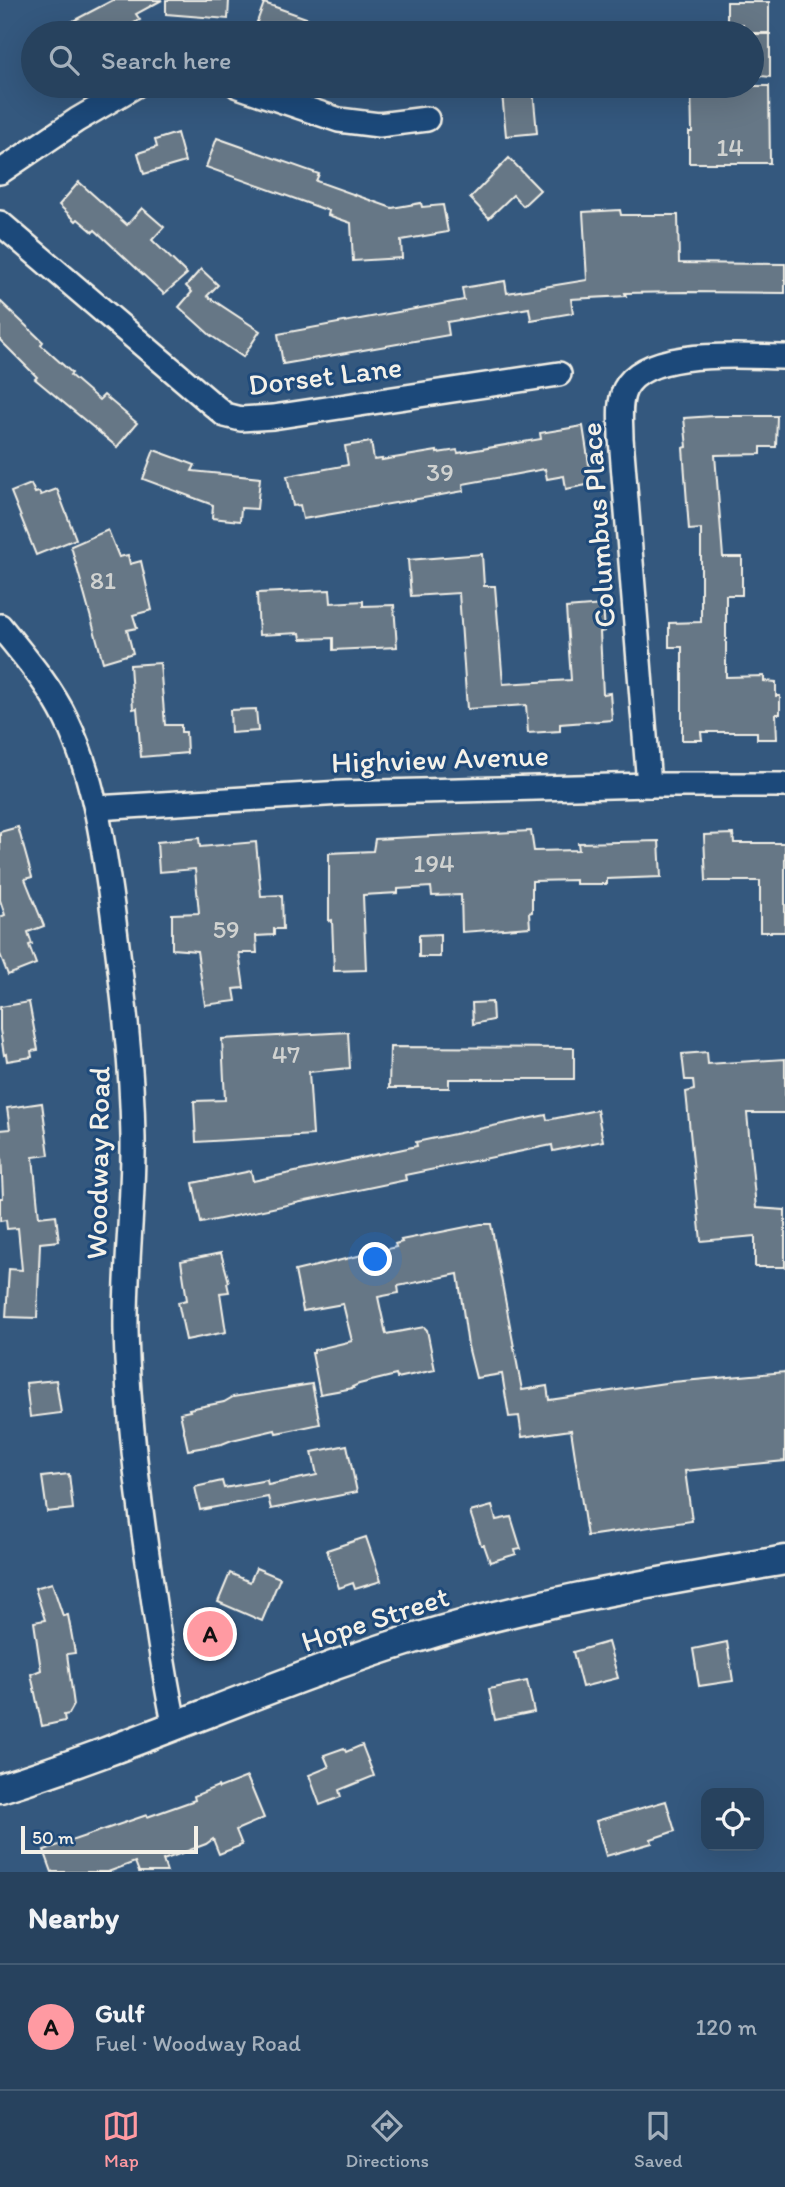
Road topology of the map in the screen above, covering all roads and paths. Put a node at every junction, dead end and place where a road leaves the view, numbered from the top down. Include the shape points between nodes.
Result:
1 (115, 98) edge
2 (273, 98) edge
3 (427, 119) dead end
4 (0, 172) edge
5 (0, 223) edge
6 (785, 357) edge
7 (559, 374) dead end
8 (0, 626) edge
9 (649, 785) junction
10 (785, 785) edge
11 (96, 808) junction
12 (785, 1560) edge
13 (175, 1727) junction
14 (0, 1788) edge

1 - 4 street
2 - 3 street via 340,121 379,125
5 - 7 street, Dorset Lane via 225,415 273,417
6 - 9 street, Columbus Place via 699,357 651,366 624,390 621,438
8 - 11 street, Woodway Road via 65,717
9 - 10 street, Highview Avenue
9 - 11 street, Highview Avenue via 342,793
11 - 13 street, Woodway Road via 131,1059 133,1142 126,1327 132,1444
12 - 13 main road, Hope Street via 561,1599 471,1622 332,1667
13 - 14 main road, Hope Street

